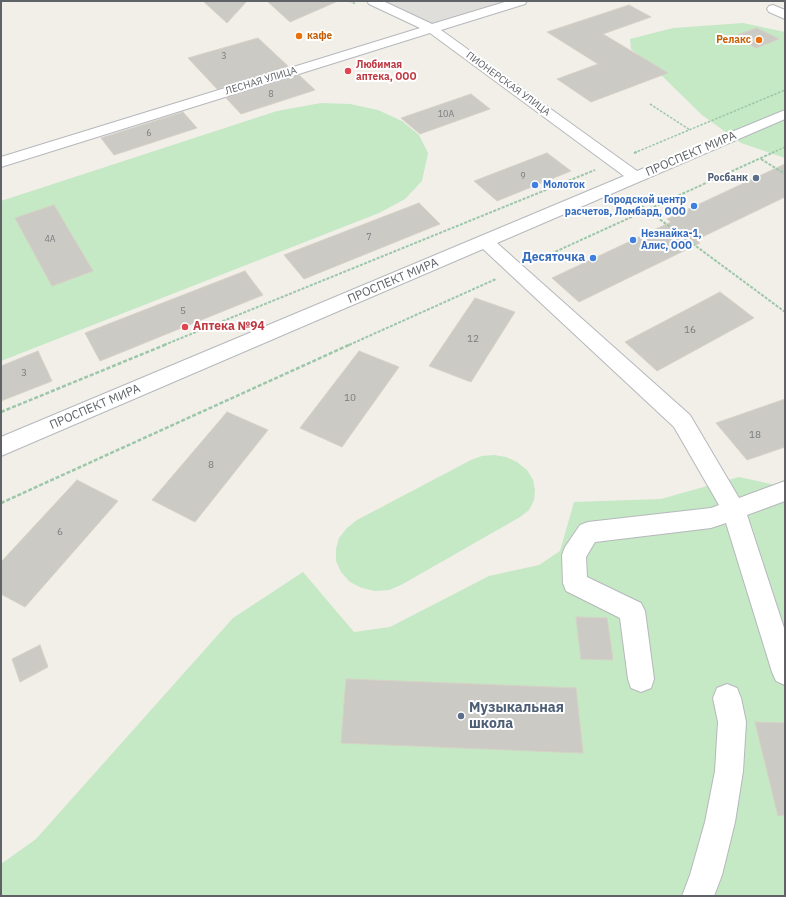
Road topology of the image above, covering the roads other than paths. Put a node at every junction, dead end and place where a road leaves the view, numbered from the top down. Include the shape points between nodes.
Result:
1 (373, 1) edge
2 (521, 1) edge
3 (773, 10) dead end
4 (785, 15) edge
5 (432, 28) junction
6 (785, 114) edge
7 (1, 162) edge
8 (638, 178) junction
9 (485, 242) junction
10 (1, 447) edge
11 (785, 491) edge
12 (734, 510) junction
13 (785, 672) edge
14 (641, 679) dead end
15 (727, 698) dead end
16 (698, 896) edge

1 - 5 street, ПИОНЕРСКАЯ УЛИЦА
2 - 5 street, ЛЕСНАЯ УЛИЦА
3 - 4 street
5 - 7 street, ЛЕСНАЯ УЛИЦА
5 - 8 street, ПИОНЕРСКАЯ УЛИЦА
6 - 8 street, ПРОСПЕКТ МИРА
8 - 9 street, ПРОСПЕКТ МИРА
9 - 10 street, ПРОСПЕКТ МИРА
9 - 12 street via 682,421
11 - 12 street
12 - 13 street
12 - 14 street via 711,518 588,532 574,555 575,583 632,611
15 - 16 street via 732,722 729,771 720,822

